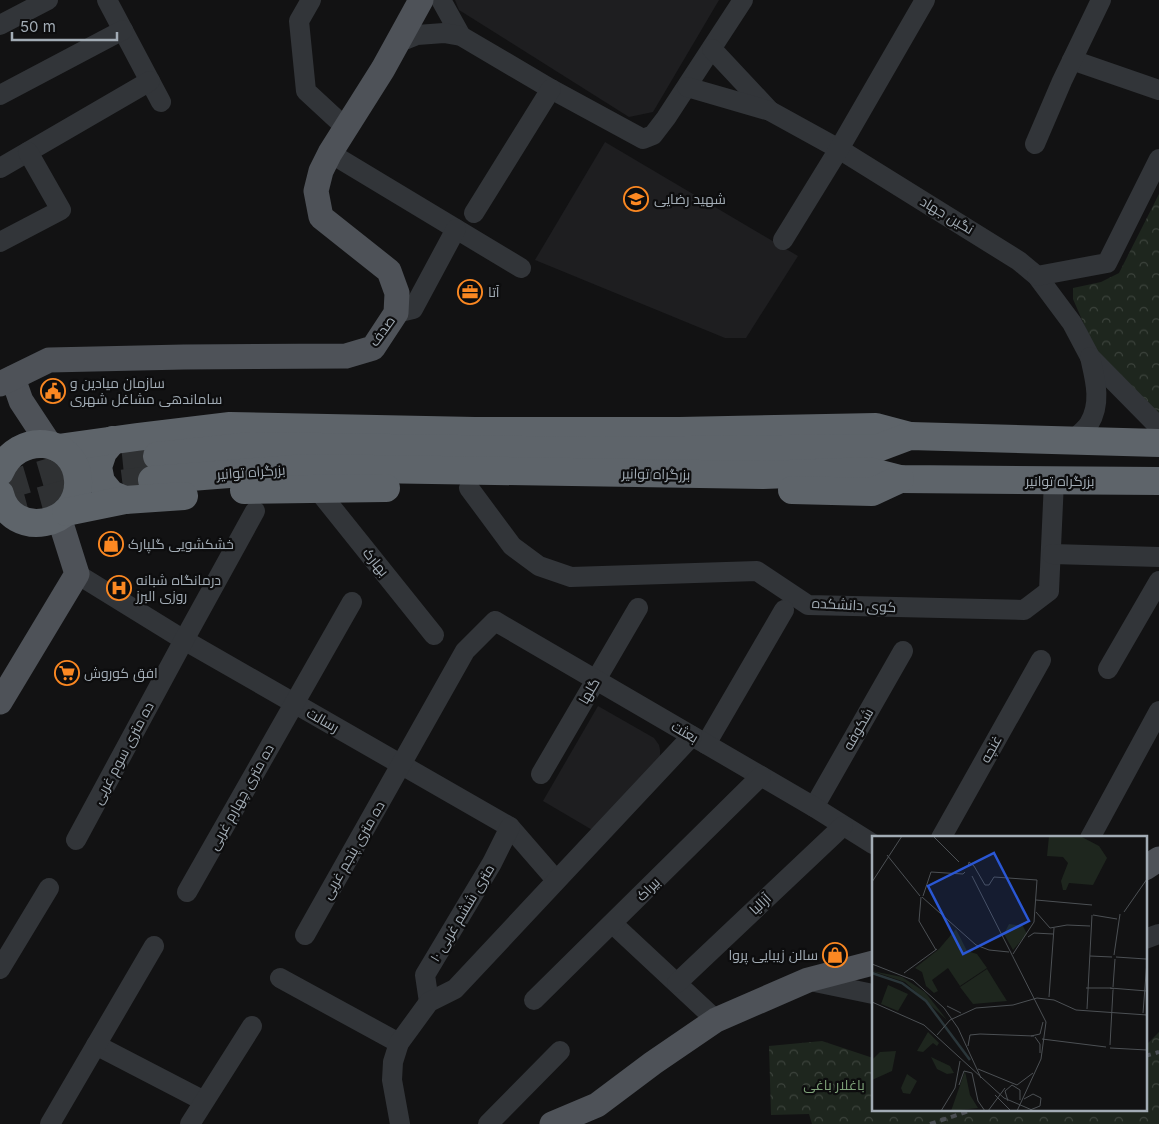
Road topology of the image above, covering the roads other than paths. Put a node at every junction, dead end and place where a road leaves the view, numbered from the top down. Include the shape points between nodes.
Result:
1 (48, 0) edge
2 (107, 0) edge
3 (311, 0) edge
4 (421, 0) edge
5 (441, 0) edge
6 (743, 0) edge
7 (925, 0) edge
8 (1101, 0) edge
9 (0, 25) edge
10 (123, 30) junction
11 (461, 36) junction
12 (397, 43) junction
13 (712, 49) junction
14 (1072, 60) junction
15 (150, 81) junction
16 (687, 87) junction
17 (551, 88) junction
18 (1159, 90) edge
19 (0, 95) edge
20 (161, 102) dead end
21 (770, 111) junction
22 (346, 128) junction
23 (1034, 144) dead end
24 (839, 149) junction
25 (28, 152) junction
26 (330, 153) junction
27 (1159, 159) edge
28 (0, 168) edge
29 (474, 213) dead end
30 (456, 229) junction
31 (783, 240) dead end
32 (0, 242) edge
33 (521, 268) dead end
34 (1037, 276) junction
35 (396, 313) junction
36 (1090, 357) junction
37 (6, 381) edge
38 (1159, 427) edge
39 (910, 436) junction
40 (113, 440) junction
41 (1072, 441) junction
42 (1159, 443) edge
43 (54, 447) junction
44 (2, 460) edge
45 (900, 479) junction
46 (1054, 481) junction
47 (1159, 481) edge
48 (469, 488) junction
49 (317, 489) junction
50 (0, 494) edge
51 (125, 500) junction
52 (256, 511) dead end
53 (62, 515) junction
54 (28, 522) junction
55 (0, 528) edge
56 (1052, 554) junction
57 (1159, 557) edge
58 (77, 574) junction
59 (1159, 581) edge
60 (352, 602) dead end
61 (638, 608) dead end
62 (784, 610) dead end
63 (495, 622) joint
64 (434, 636) dead end
65 (184, 640) junction
66 (903, 651) dead end
67 (1041, 660) dead end
68 (1108, 669) dead end
69 (595, 680) junction
70 (0, 702) edge
71 (294, 703) junction
72 (1159, 712) edge
73 (699, 740) junction
74 (402, 764) junction
75 (541, 774) dead end
76 (761, 776) junction
77 (814, 807) junction
78 (510, 826) junction
79 (843, 826) junction
80 (942, 836) edge
81 (1091, 836) edge
82 (76, 840) dead end
83 (872, 843) edge
84 (1159, 859) edge
85 (1146, 867) edge
86 (556, 880) junction
87 (49, 888) dead end
88 (187, 892) dead end
89 (613, 924) junction
90 (1159, 934) edge
91 (305, 935) dead end
92 (1146, 939) edge
93 (154, 946) dead end
94 (872, 963) edge
95 (0, 969) edge
96 (280, 978) dead end
97 (808, 980) junction
98 (677, 983) junction
99 (872, 994) edge
100 (534, 1000) dead end
101 (429, 1002) junction
102 (716, 1020) junction
103 (252, 1026) dead end
104 (400, 1043) junction
105 (96, 1045) junction
106 (560, 1051) dead end
107 (204, 1101) junction
108 (50, 1124) edge
109 (190, 1124) edge
110 (400, 1124) edge
111 (488, 1124) edge
112 (552, 1124) edge

1 - 9 street
2 - 10 street
3 - 22 street via 299,21 306,91
4 - 12 main road, صدف
5 - 11 street
6 - 13 street
7 - 24 street
8 - 14 street
10 - 15 street
10 - 19 street
11 - 12 street via 417,35
11 - 17 street
12 - 22 main road, صدف
13 - 16 street
13 - 21 street
14 - 18 street
14 - 23 street
15 - 20 street
15 - 25 street
16 - 17 street via 653,135 643,139
16 - 21 street
17 - 29 street
21 - 24 street, نگین جهاد
22 - 26 main road, صدف
24 - 31 street
24 - 34 street, نگین جهاد via 996,245
25 - 28 street
25 - 32 street via 61,210
26 - 30 street
26 - 35 main road, صدف via 316,191 321,217 389,272 397,293
27 - 34 street via 1107,263
30 - 33 street
30 - 35 street via 413,309
34 - 36 street, نگین جهاد via 1072,324
35 - 37 main road, صدف via 373,348 346,356 50,360
36 - 38 street
36 - 41 street via 1097,392 1095,412 1088,425
37 - 43 main road
39 - 40 highway via 876,427 475,431 230,426
39 - 41 highway, بزرگراه توانیر
39 - 45 highway, بزرگراه توانیر via 878,448 588,451 251,446 154,468 763,475 869,470
40 - 43 highway
40 - 51 highway via 102,452 98,467 101,482 111,494
41 - 42 highway, بزرگراه توانیر
43 - 44 highway via 32,444
43 - 53 highway via 68,456 78,478 76,496
45 - 46 highway, بزرگراه توانیر
45 - 48 highway via 872,492
46 - 47 highway, بزرگراه توانیر
46 - 56 street, کوی دانشکده
48 - 49 highway
48 - 56 street, کوی دانشکده via 512,546 539,566 571,577 757,571 808,605 1024,610 1049,591
49 - 51 highway via 242,490
49 - 64 street, بهارک
50 - 54 highway via 8,509
51 - 53 highway
52 - 65 street, ده متری سوم غربی
53 - 54 highway via 44,523
53 - 58 main road
54 - 55 highway
56 - 57 street
58 - 65 street, رسالت
58 - 70 main road
59 - 68 street
60 - 71 street, ده متری چهارم غربی
61 - 69 street, گلها
62 - 73 street
63 - 69 street, بعثت
63 - 74 street, ده متری پنجم غربی via 465,651
65 - 71 street, رسالت
65 - 82 street, ده متری سوم غربی
66 - 77 street, شکوفه
67 - 80 street, غنچه
69 - 73 street, بعثت
69 - 75 street, گلها
71 - 74 street, رسالت
71 - 88 street, ده متری چهارم غربی
72 - 81 street
73 - 76 street, بعثت
73 - 86 street
74 - 78 street, رسالت
74 - 91 street, ده متری پنجم غربی
76 - 77 street, بعثت
76 - 89 street, بیراک
77 - 79 street, بعثت
78 - 86 street, رسالت
78 - 101 street, ۱۰ متری ششم غربی via 492,864 425,975
79 - 83 street, بعثت
79 - 98 street, آزالیا
84 - 85 main road
86 - 101 street via 455,989
87 - 95 street
89 - 98 street
89 - 100 street, بیراک
90 - 92 street
93 - 105 street
94 - 97 main road
96 - 104 street
97 - 99 street
97 - 102 main road
98 - 102 street
101 - 104 street
102 - 112 main road via 598,1105
103 - 107 street
104 - 110 street via 393,1062 392,1080
105 - 107 street
105 - 108 street
106 - 111 street
107 - 109 street

